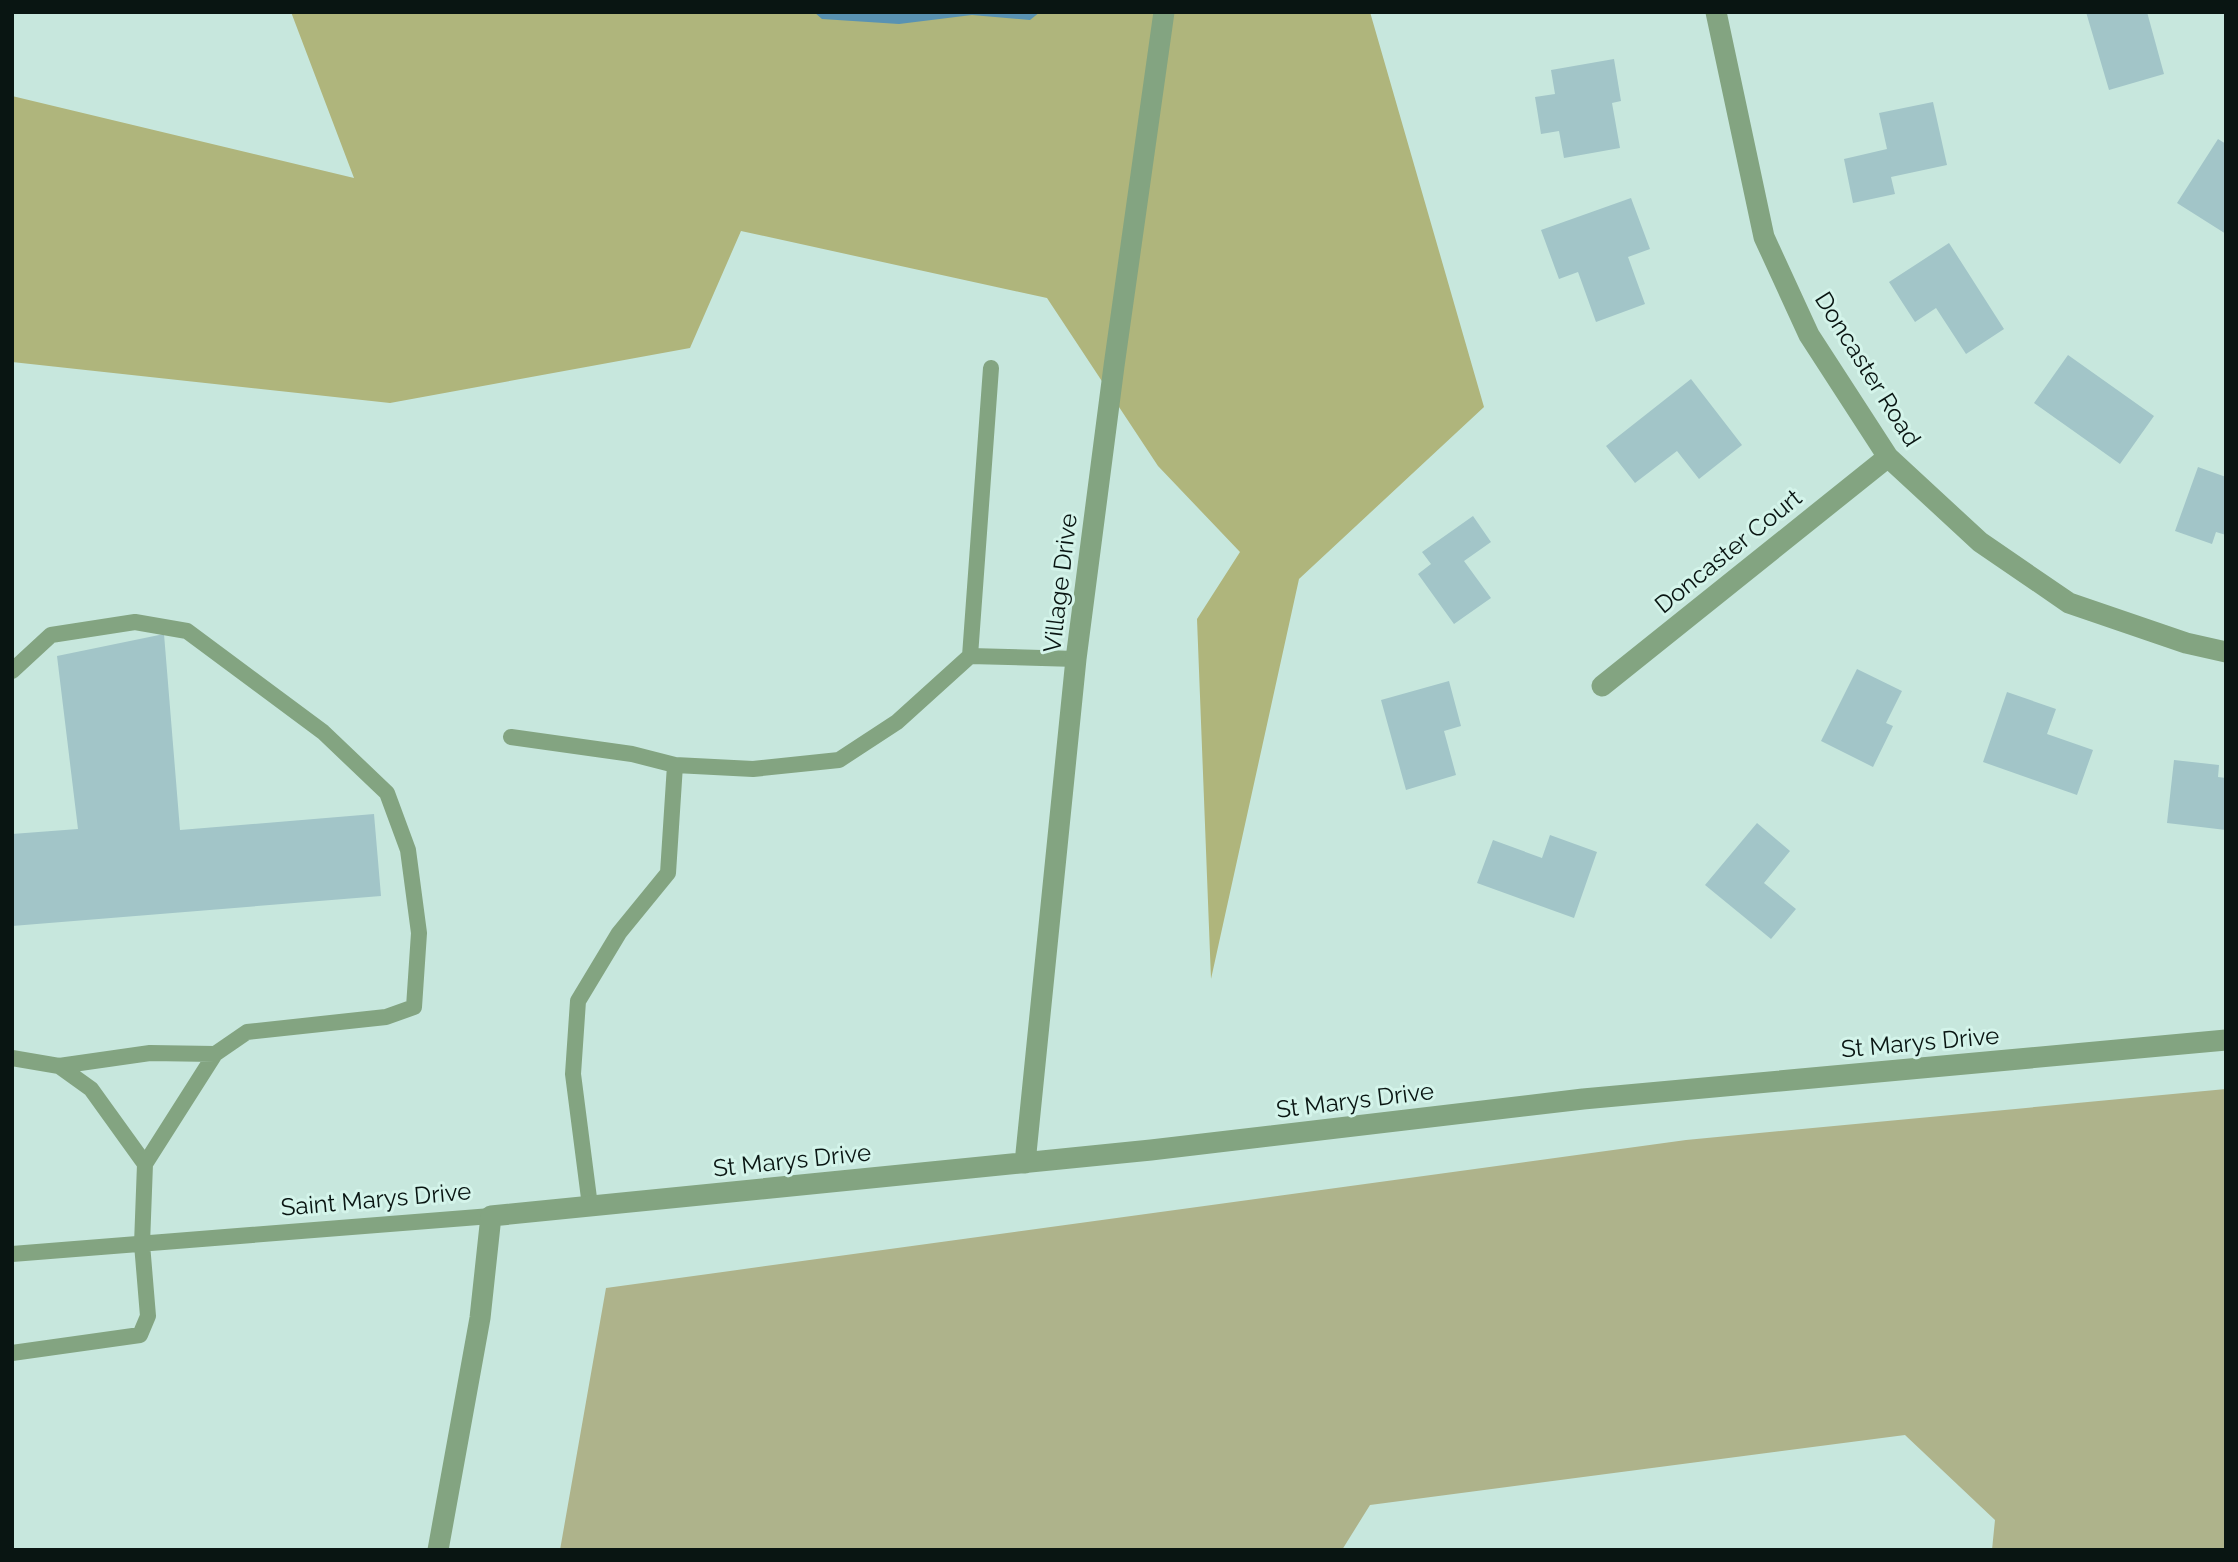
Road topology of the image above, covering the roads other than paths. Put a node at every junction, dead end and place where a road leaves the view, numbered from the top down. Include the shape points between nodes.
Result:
1 (1164, 12) edge
2 (1716, 12) edge
3 (991, 369) dead end
4 (1888, 457) junction
5 (2226, 652) edge
6 (970, 656) junction
7 (1076, 659) junction
8 (12, 671) edge
9 (1602, 686) dead end
10 (511, 737) dead end
11 (675, 765) junction
12 (2226, 1040) edge
13 (215, 1054) junction
14 (12, 1058) edge
15 (59, 1066) junction
16 (1025, 1163) junction
17 (145, 1164) junction
18 (590, 1206) junction
19 (491, 1216) junction
20 (142, 1244) junction
21 (12, 1254) edge
22 (12, 1353) edge
23 (438, 1550) edge

1 - 7 street, Village Drive
2 - 4 street, Doncaster Road via 1764,237 1809,335
3 - 6 lane
4 - 5 street, Doncaster Road via 1980,542 2069,603
4 - 9 street, Doncaster Court
6 - 7 lane
6 - 11 lane via 897,722 839,760 753,769
7 - 16 street, Village Drive
8 - 13 lane via 51,635 135,622 187,631 323,732 387,793 408,850 419,933 414,1007 386,1017 247,1032
10 - 11 lane via 632,754
11 - 18 lane via 668,873 619,933 578,1001 573,1074
12 - 16 street, St Marys Drive via 1583,1099
13 - 15 lane via 150,1053
13 - 17 lane
14 - 15 lane
15 - 17 lane via 91,1089
16 - 18 street, St Marys Drive
17 - 20 lane
18 - 19 street, St Marys Drive
19 - 20 lane, Saint Marys Drive
19 - 23 street, Saint Marys Drive via 480,1318
20 - 21 lane, Saint Marys Drive
20 - 22 lane via 148,1316 141,1335

